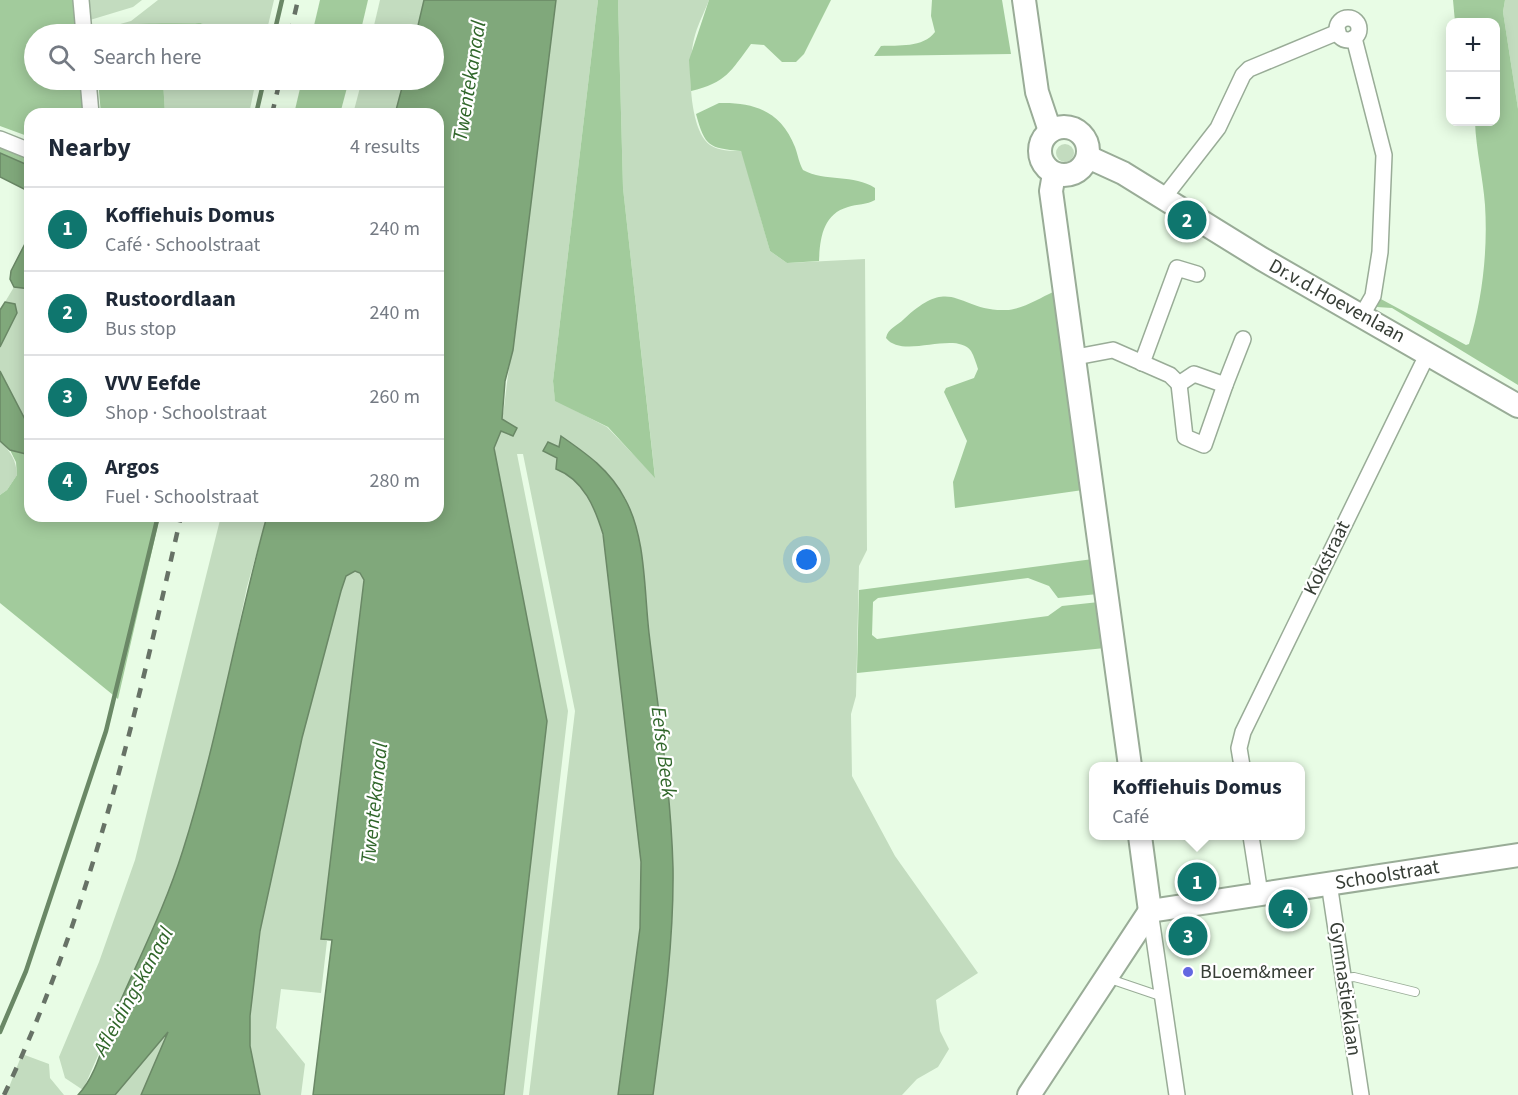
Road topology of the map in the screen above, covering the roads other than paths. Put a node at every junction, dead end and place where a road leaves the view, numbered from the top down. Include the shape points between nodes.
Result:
1 (81, 0) edge
2 (1024, 0) edge
3 (83, 24) edge
4 (89, 90) edge
5 (90, 108) edge
6 (1057, 129) junction
7 (0, 140) edge
8 (24, 149) edge
9 (1085, 163) junction
10 (1054, 174) junction
11 (1159, 198) junction
12 (1197, 274) dead end
13 (1362, 315) junction
14 (1243, 339) dead end
15 (1428, 353) junction
16 (1076, 357) junction
17 (1142, 363) junction
18 (1179, 384) junction
19 (1225, 385) junction
20 (1518, 406) edge
21 (1129, 762) edge
22 (1241, 762) edge
23 (1141, 840) edge
24 (1252, 840) edge
25 (1518, 855) edge
26 (1329, 883) junction
27 (1260, 894) junction
28 (1150, 911) junction
29 (1106, 977) junction
30 (1343, 978) junction
31 (1415, 992) dead end
32 (1163, 997) junction
33 (1029, 1095) edge
34 (1178, 1095) edge
35 (1361, 1095) edge

1 - 3 street
2 - 6 street via 1032,50 1051,88
4 - 5 street
6 - 9 street via 1074,129 1083,135 1088,146
6 - 10 street via 1042,140 1040,152 1043,163
7 - 8 street
9 - 10 street via 1069,175
9 - 11 street, Dr.v.d.Hoevenlaan via 1123,173
10 - 16 street via 1051,191
11 - 13 street, Dr.v.d.Hoevenlaan
11 - 13 street via 1218,128 1243,75 1338,32 1341,21 1355,20 1360,28 1354,38 1384,155 1380,252 1373,296
12 - 17 street via 1177,267
13 - 15 street, Dr.v.d.Hoevenlaan
14 - 19 street
15 - 20 street, Dr.v.d.Hoevenlaan
15 - 22 street, Kokstraat via 1243,732 1239,748
16 - 17 street via 1113,350
16 - 21 street
17 - 18 street via 1170,375
18 - 19 street via 1194,374
18 - 19 street via 1185,437 1204,445
23 - 28 street
24 - 27 street
25 - 26 street, Schoolstraat
26 - 27 street, Schoolstraat
26 - 30 street, Gymnastieklaan
27 - 28 street, Schoolstraat
28 - 29 street
28 - 32 street
29 - 32 lane
29 - 33 street
30 - 31 lane via 1354,977
30 - 35 street, Gymnastieklaan
32 - 34 street

